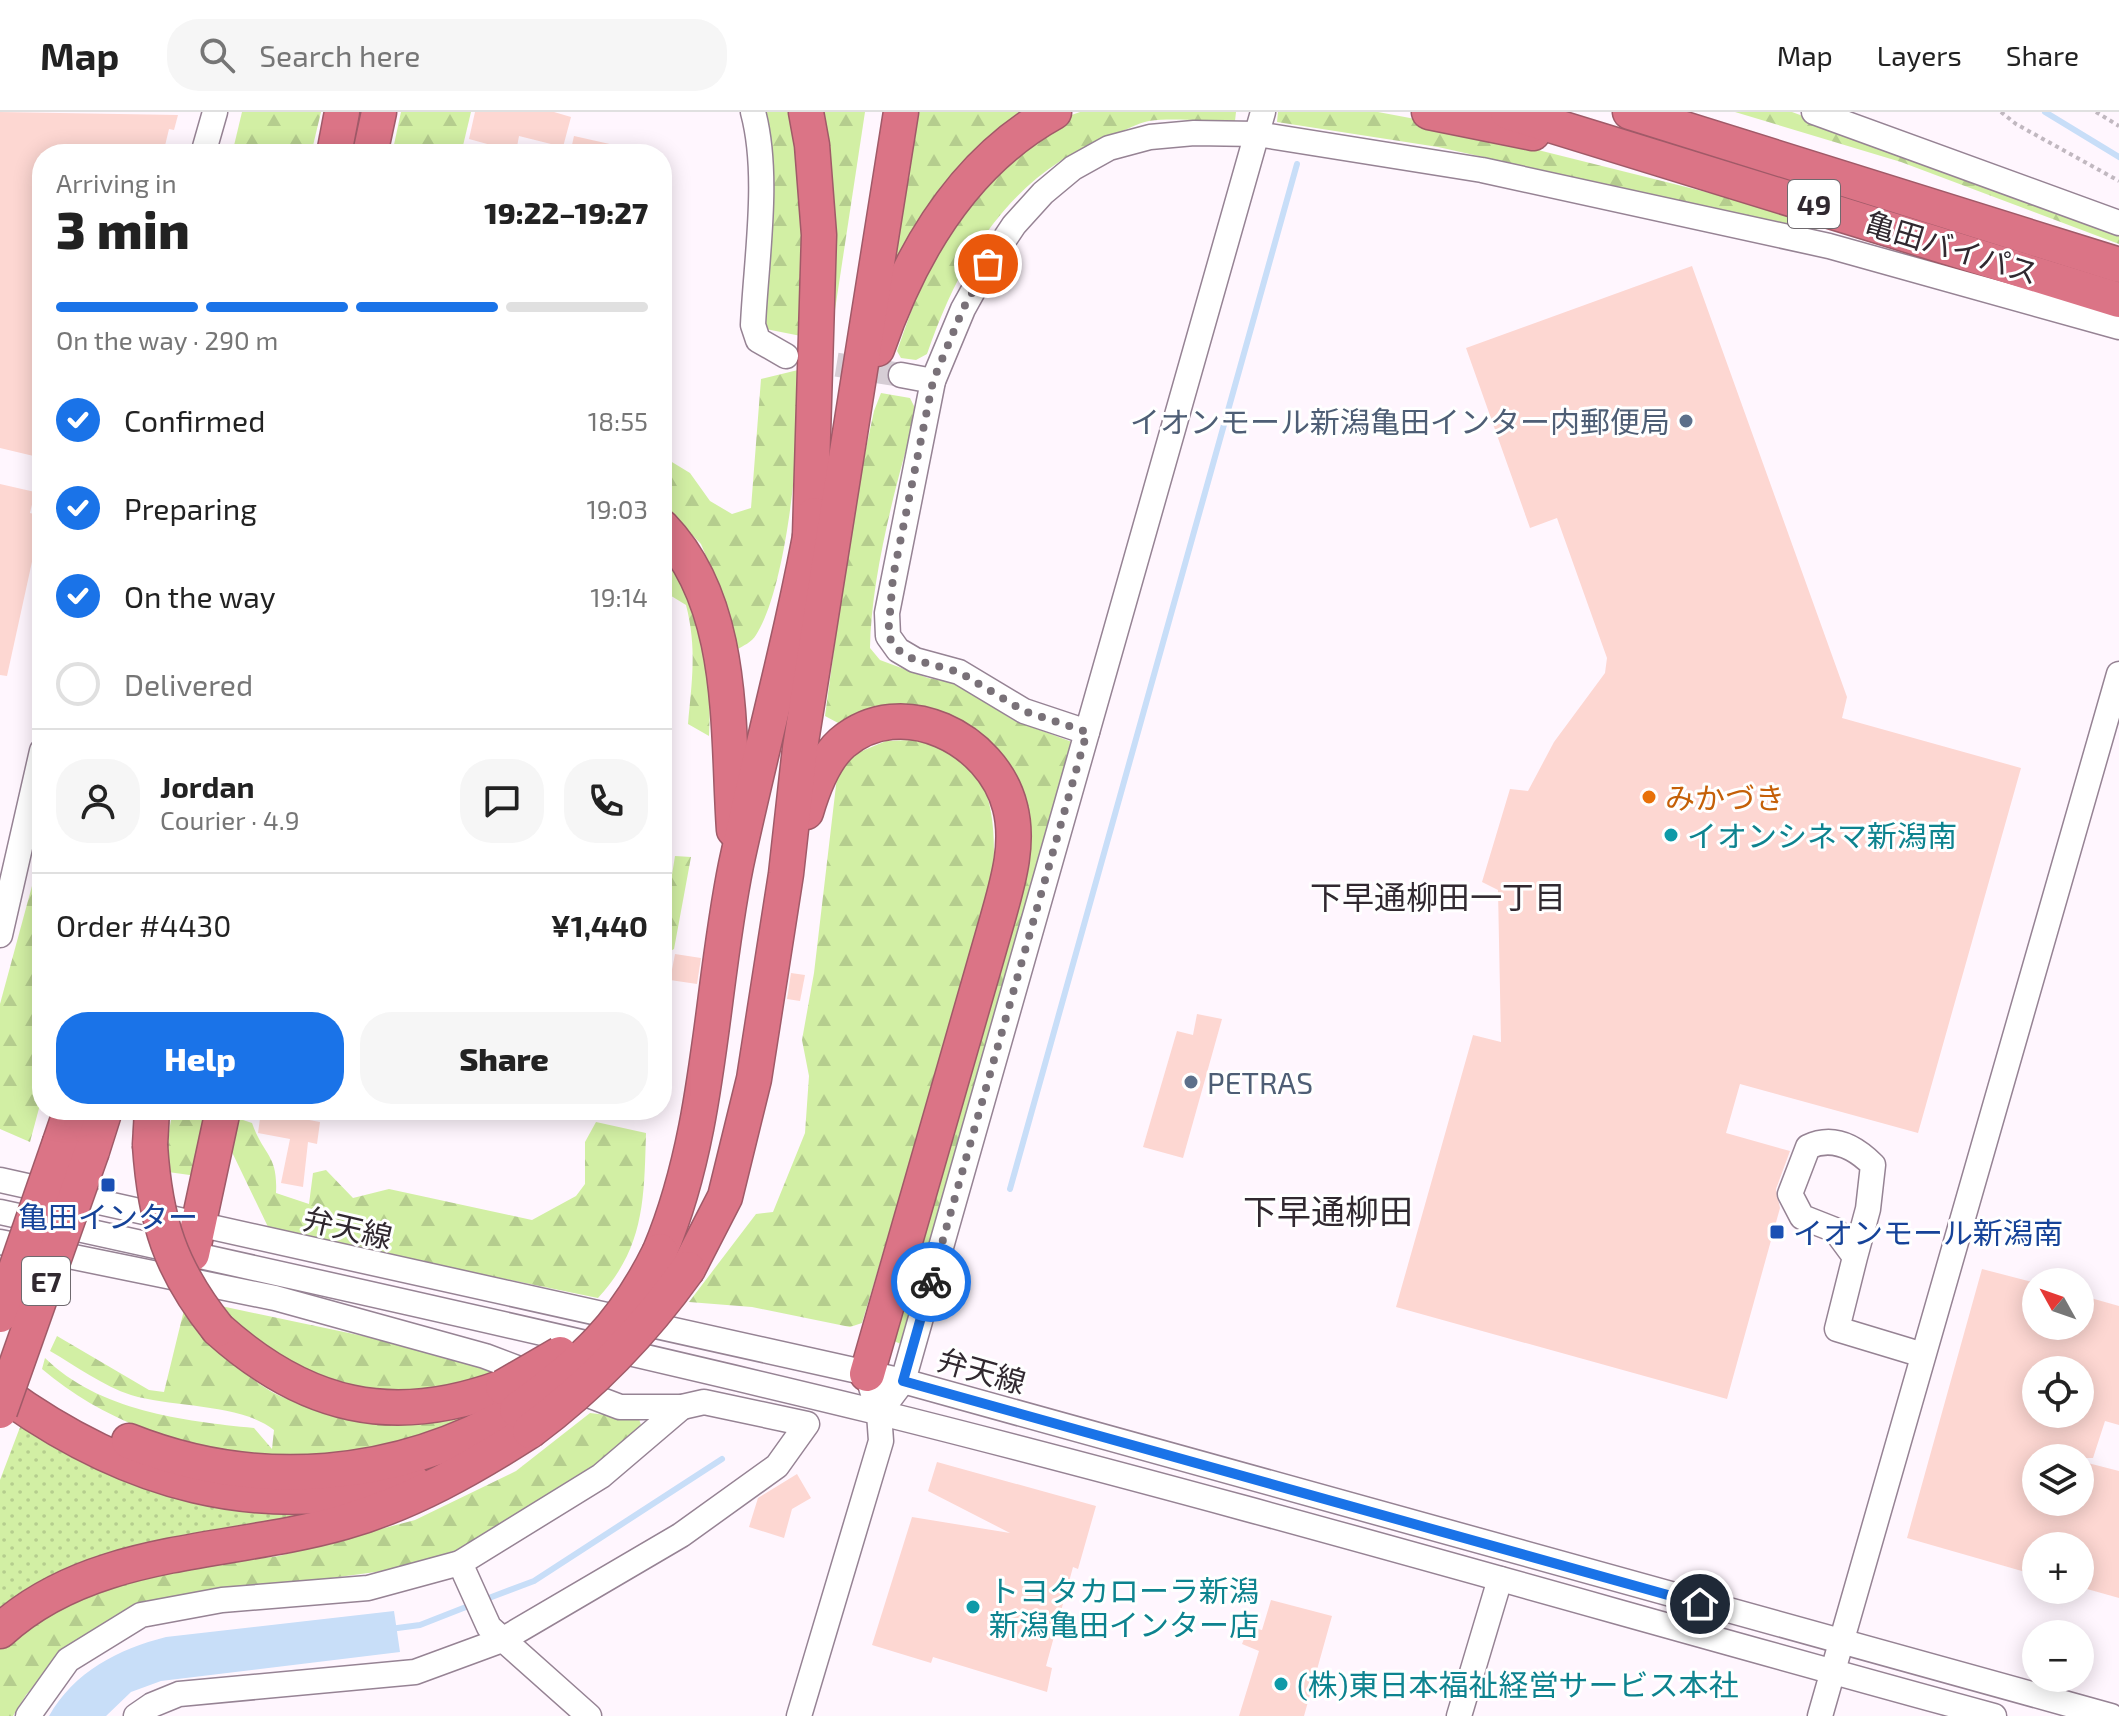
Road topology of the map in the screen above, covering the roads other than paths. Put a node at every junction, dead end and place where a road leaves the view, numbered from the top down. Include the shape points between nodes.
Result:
1 (215, 112) edge
2 (342, 112) edge
3 (379, 112) edge
4 (753, 112) edge
5 (806, 112) edge
6 (882, 112) edge
7 (901, 112) edge
8 (1054, 112) edge
9 (1429, 112) edge
10 (1508, 112) edge
11 (1630, 112) edge
12 (1669, 112) edge
13 (1814, 112) edge
14 (1260, 123) edge
15 (206, 144) edge
16 (336, 144) edge
17 (372, 144) edge
18 (1702, 169) junction
19 (2119, 223) edge
20 (2041, 239) junction
21 (2119, 265) edge
22 (2119, 300) edge
23 (2119, 327) edge
24 (786, 356) tunnel mouth
25 (901, 375) tunnel mouth
26 (933, 381) junction
27 (844, 475) junction
28 (672, 539) edge
29 (810, 540) junction
30 (2119, 674) edge
31 (1087, 732) junction
32 (32, 795) edge
33 (736, 866) junction
34 (786, 874) junction
35 (0, 935) edge
36 (90, 1120) edge
37 (151, 1120) edge
38 (221, 1120) edge
39 (65, 1136) edge
40 (0, 1180) edge
41 (0, 1212) edge
42 (195, 1240) junction
43 (0, 1242) edge
44 (1855, 1257) junction
45 (674, 1260) junction
46 (0, 1276) edge
47 (0, 1315) edge
48 (1923, 1355) junction
49 (0, 1360) edge
50 (867, 1374) junction
51 (903, 1381) junction
52 (0, 1391) edge
53 (682, 1407) junction
54 (517, 1409) junction
55 (0, 1411) edge
56 (879, 1413) junction
57 (463, 1569) junction
58 (1500, 1579) junction
59 (0, 1631) edge
60 (495, 1634) junction
61 (1842, 1642) junction
62 (1832, 1672) junction
63 (28, 1716) edge
64 (136, 1716) edge
65 (589, 1716) edge
66 (799, 1716) edge
67 (1459, 1716) edge
68 (1820, 1716) edge
69 (1994, 1716) edge
70 (2111, 1716) edge

1 - 15 street
2 - 16 highway
3 - 17 highway
4 - 24 street via 759,133 753,325 758,340
5 - 29 highway via 819,235
6 - 29 highway
7 - 27 highway
8 - 27 highway via 991,157 928,235 878,345
9 - 18 highway
10 - 18 highway, 亀田バイパス / 49
11 - 20 highway, 亀田バイパス / 49
12 - 20 highway via 1977,212
13 - 19 street
14 - 23 street via 1829,246
14 - 26 street via 1150,137 1109,148 1073,168 1014,225 988,264
14 - 31 street
18 - 22 highway, 亀田バイパス / 49
20 - 21 highway, 亀田バイパス / 49
25 - 26 street
26 - 31 street via 893,577 888,636 915,660 959,672 1024,711
27 - 34 highway via 800,748
28 - 33 highway via 690,561 713,617 725,701
29 - 33 highway
30 - 48 street
31 - 51 street
32 - 35 street
33 - 45 highway
34 - 45 highway via 737,1159 710,1232
34 - 50 highway via 820,774 841,744 871,727 909,722 945,731 977,753 1003,785 1014,830 1006,889
36 - 39 highway, E7
37 - 54 highway, bridge via 160,1224 173,1262 218,1329 281,1378 317,1394 395,1408
38 - 42 highway
39 - 46 highway
39 - 47 highway, E7, bridge
39 - 55 highway, E7, bridge
40 - 42 street, 弁天線
41 - 42 street, 弁天線
42 - 50 street, 弁天線
42 - 56 street, 弁天線
43 - 53 street via 275,1298 485,1356 620,1407
44 - 44 street via 1835,1230 1802,1217 1790,1194 1808,1147 1821,1141 1855,1147 1873,1165
44 - 48 street via 1837,1329
45 - 54 highway, bridge via 634,1285 555,1358
45 - 54 highway, bridge via 633,1341 602,1373
48 - 61 street
49 - 54 highway via 53,1401 114,1435 182,1458 258,1470 337,1470 419,1456
50 - 51 street, 弁天線
50 - 56 street
51 - 56 street
51 - 61 street, 弁天線
52 - 54 highway via 105,1456 170,1480 238,1493 315,1495 398,1485 470,1462
53 - 57 street via 601,1476
53 - 60 street via 704,1402 807,1424 777,1466 693,1526
54 - 59 highway via 452,1477 394,1505 297,1534 98,1574 34,1605
56 - 58 street, 弁天線
56 - 66 street via 881,1441
57 - 60 street
57 - 63 street via 368,1588 222,1600 141,1615 68,1660
58 - 62 street, 弁天線
58 - 67 street
60 - 64 street via 415,1672 179,1694
60 - 65 street
61 - 62 street
61 - 70 street, 弁天線
62 - 68 street
62 - 69 street, 弁天線

